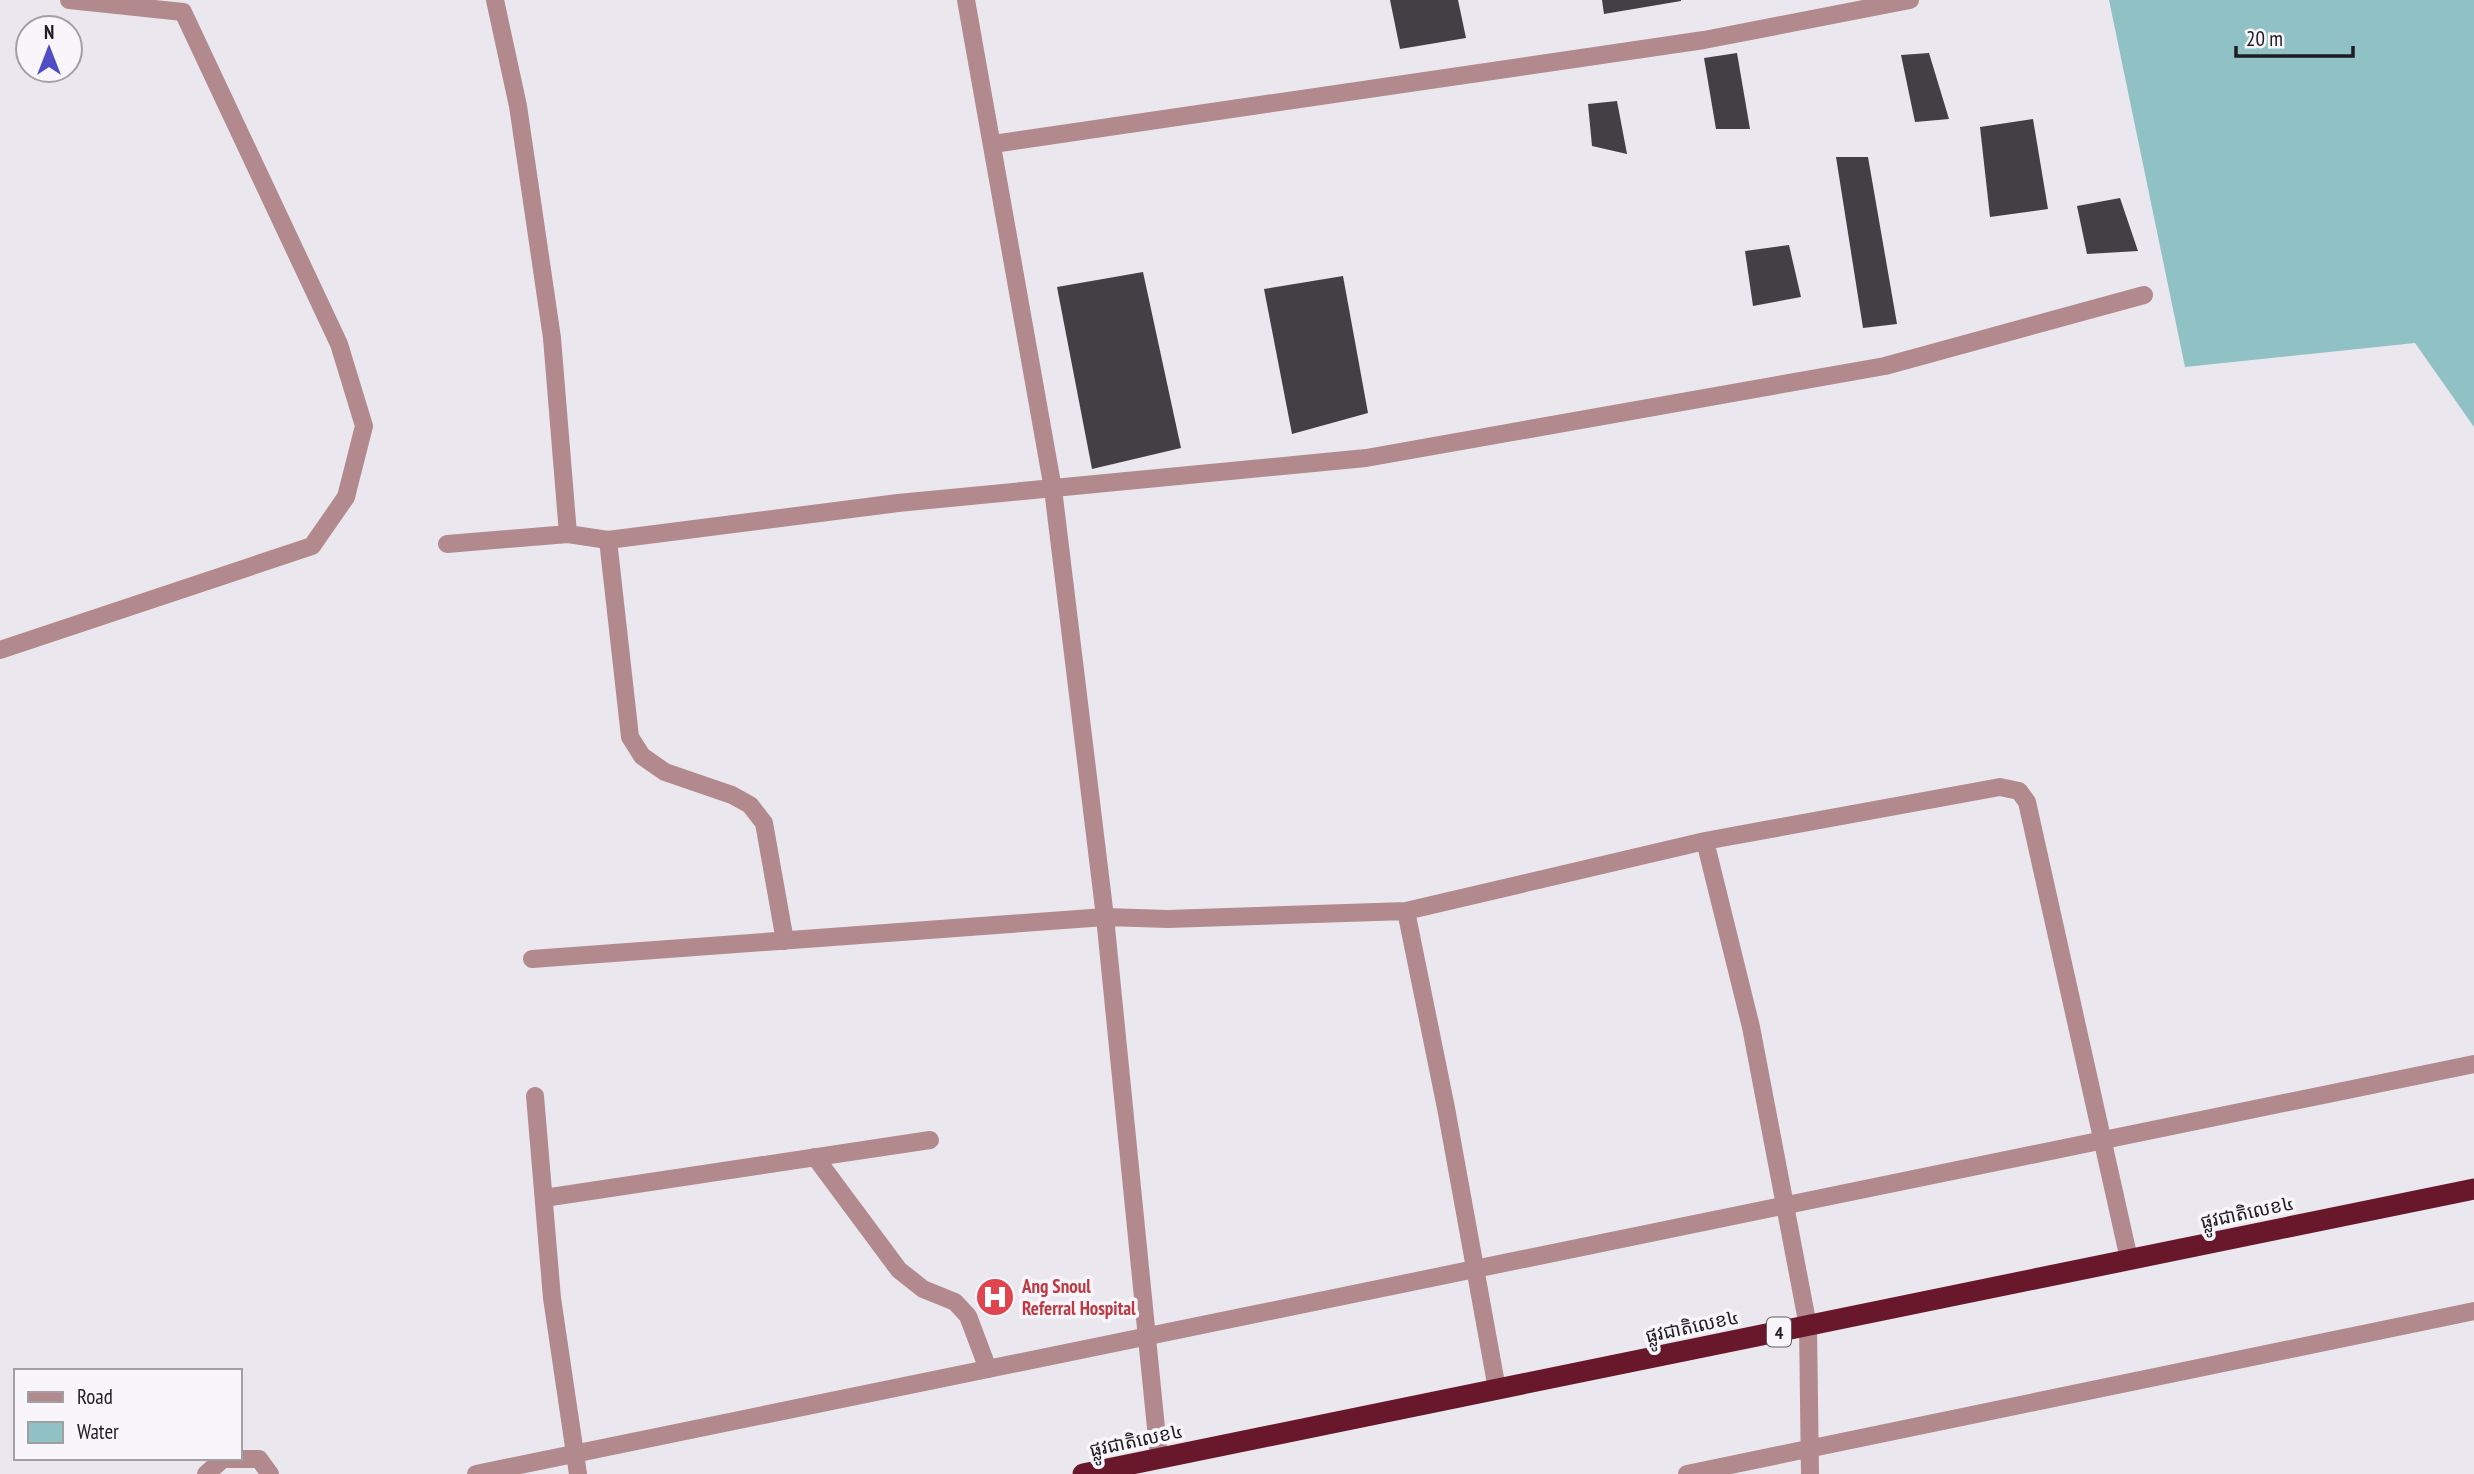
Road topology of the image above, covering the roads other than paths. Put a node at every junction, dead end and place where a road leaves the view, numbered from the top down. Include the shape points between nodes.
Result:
1 (69, 0) edge
2 (495, 0) edge
3 (966, 0) edge
4 (1910, 0) edge
5 (993, 144) junction
6 (2144, 295) dead end
7 (1053, 489) junction
8 (568, 534) junction
9 (608, 540) junction
10 (447, 544) dead end
11 (0, 650) edge
12 (1705, 841) junction
13 (1406, 911) junction
14 (1105, 917) junction
15 (785, 941) junction
16 (532, 959) dead end
17 (2474, 1064) edge
18 (535, 1096) dead end
19 (930, 1140) dead end
20 (2102, 1140) junction
21 (815, 1157) junction
22 (2474, 1189) edge
23 (544, 1198) junction
24 (1785, 1205) junction
25 (2129, 1259) junction
26 (1475, 1269) junction
27 (2474, 1311) edge
28 (1808, 1326) junction
29 (1147, 1336) junction
30 (988, 1368) junction
31 (1497, 1389) junction
32 (1810, 1448) junction
33 (575, 1454) junction
34 (1159, 1458) junction
35 (242, 1459) edge
36 (222, 1460) edge
37 (206, 1474) edge
38 (270, 1474) edge
39 (476, 1474) edge
40 (578, 1474) edge
41 (1083, 1474) edge
42 (1687, 1474) edge
43 (1810, 1474) edge

1 - 11 street via 183,12 339,344 364,426 346,497 312,545
2 - 8 street via 517,106 552,338
3 - 5 street
4 - 5 street via 1704,40
5 - 7 street
6 - 7 street via 1885,366 1366,458
7 - 9 street via 898,503
7 - 14 street
8 - 9 street
8 - 10 street
9 - 15 street via 630,737 642,755 665,772 732,794 750,805 764,823
12 - 13 street
12 - 20 street via 2000,787 2018,791 2028,802
12 - 24 street via 1751,1027
13 - 14 street
13 - 26 street
14 - 15 street
14 - 29 street
15 - 16 street
17 - 20 street
18 - 23 street
19 - 21 street
20 - 24 street
20 - 25 street
21 - 23 street
21 - 30 street via 899,1270 923,1289 955,1302 968,1316
22 - 25 highway, ផ្លូវជាតិលេខ៤ / 4
23 - 33 street via 552,1298
24 - 26 street
24 - 28 street
25 - 28 highway, ផ្លូវជាតិលេខ៤ / 4
26 - 29 street
26 - 31 street
27 - 32 street
28 - 31 highway, ផ្លូវជាតិលេខ៤ / 4
28 - 32 street
29 - 30 street
29 - 34 street
30 - 33 street
31 - 34 highway, ផ្លូវជាតិលេខ៤ / 4
32 - 42 street
32 - 43 street
33 - 39 street
33 - 40 street
34 - 41 highway, ផ្លូវជាតិលេខ៤ / 4
35 - 38 street via 259,1459
36 - 37 street

